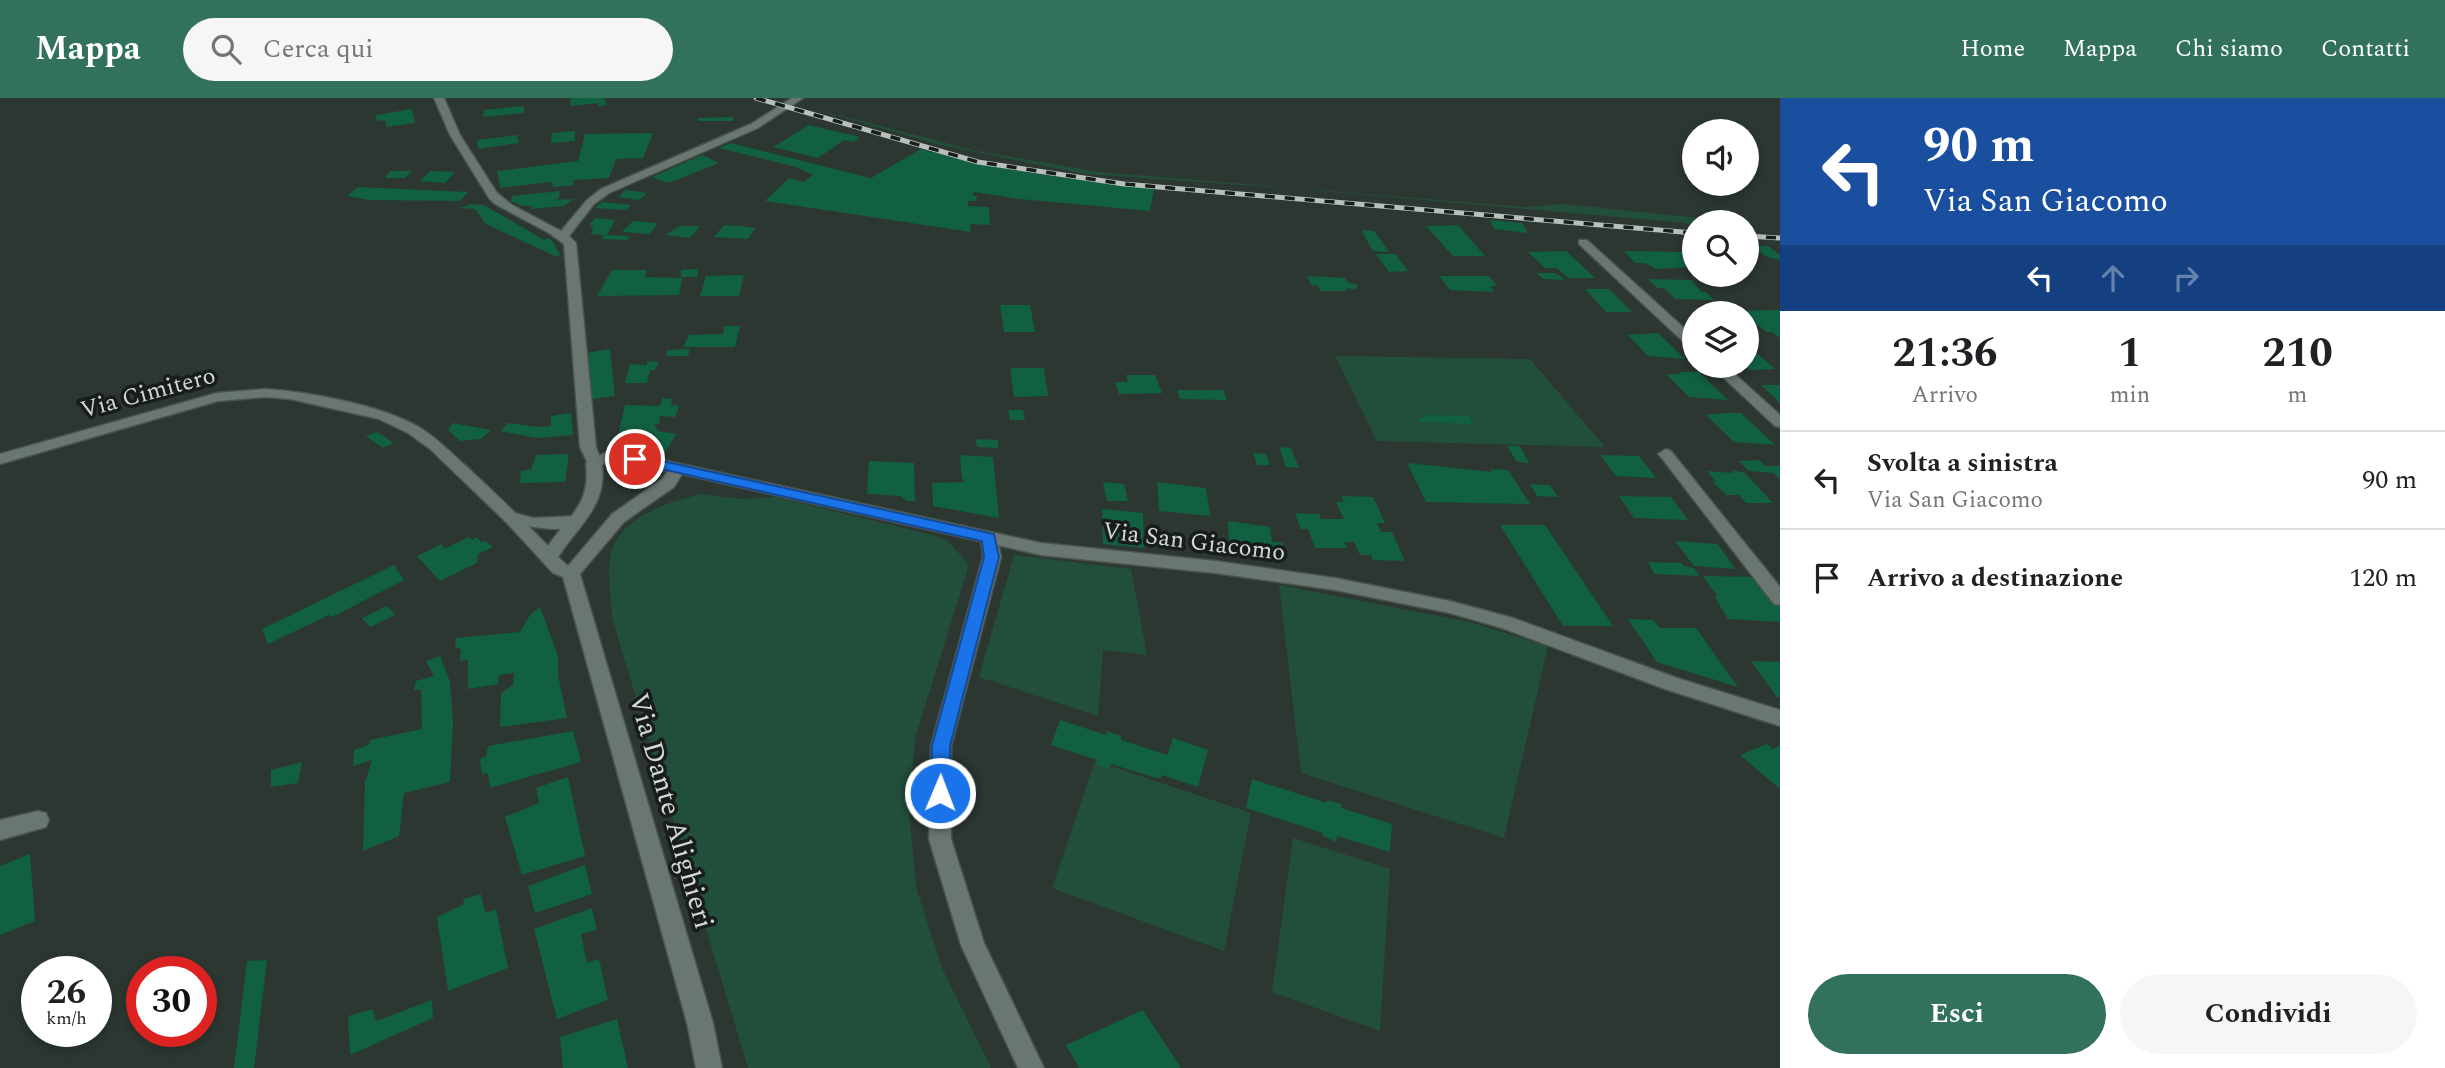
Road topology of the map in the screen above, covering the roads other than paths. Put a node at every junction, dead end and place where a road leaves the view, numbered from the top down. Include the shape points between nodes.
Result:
1 (439, 98) edge
2 (797, 98) edge
3 (562, 236) junction
4 (1583, 242) dead end
5 (1682, 333) edge
6 (1731, 378) edge
7 (1780, 423) edge
8 (587, 435) junction
9 (612, 454) junction
10 (1666, 454) dead end
11 (0, 459) edge
12 (594, 463) junction
13 (679, 468) junction
14 (511, 517) junction
15 (577, 521) junction
16 (989, 538) junction
17 (549, 558) junction
18 (571, 573) junction
19 (1780, 599) edge
20 (1780, 718) edge
21 (38, 820) dead end
22 (0, 830) edge
23 (709, 1068) edge
24 (1031, 1068) edge

1 - 3 street via 446,121 498,201
2 - 3 street via 739,135 670,160 603,192 588,202 576,226
3 - 8 street via 570,243
4 - 5 street
6 - 7 street
8 - 9 street
8 - 12 street
9 - 12 street
9 - 13 street, Via San Giacomo
10 - 19 street
11 - 14 street, Via Cimitero via 193,402 229,395 290,395 384,416 413,430
12 - 15 street via 593,497
13 - 16 street, Via San Giacomo
13 - 18 street via 668,483 618,518
14 - 15 street via 543,524
14 - 17 street, Via Cimitero
15 - 17 street
16 - 20 street, Via San Giacomo via 1041,549 1335,584 1450,607
16 - 24 street via 992,557 941,746 940,839 972,945
17 - 18 street
18 - 23 street, Via Dante Alighieri via 697,1010
21 - 22 street

